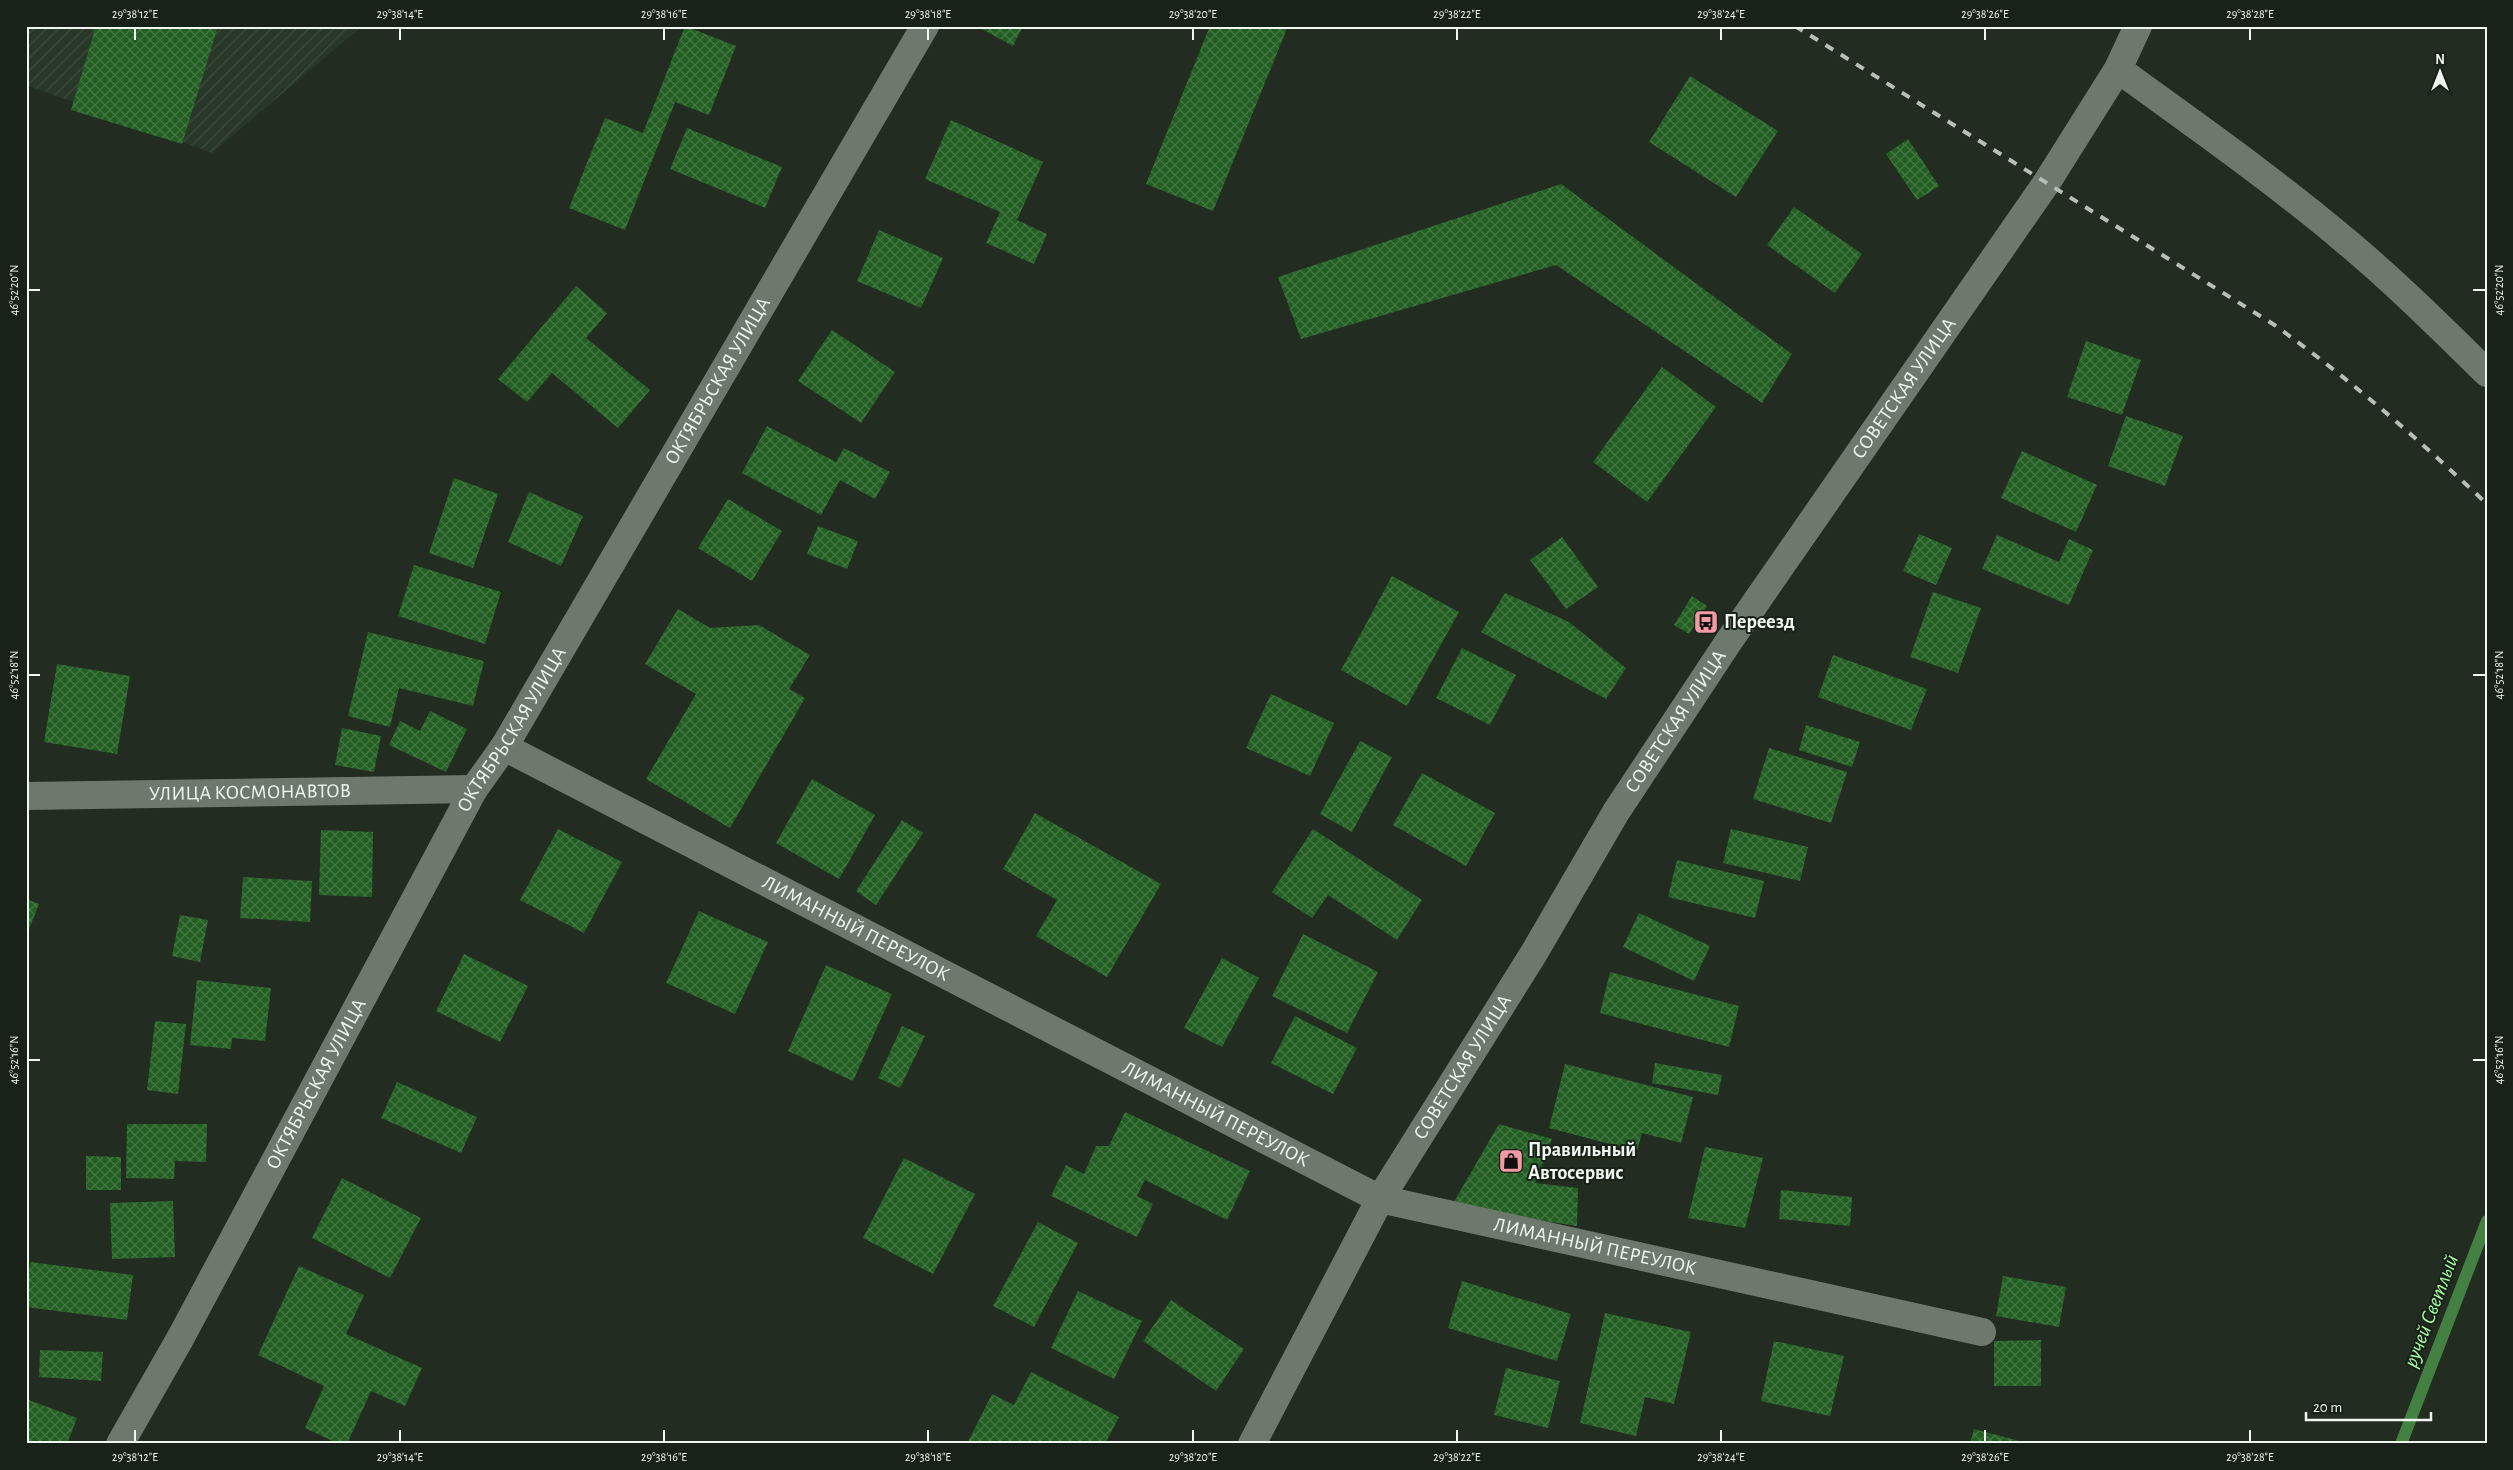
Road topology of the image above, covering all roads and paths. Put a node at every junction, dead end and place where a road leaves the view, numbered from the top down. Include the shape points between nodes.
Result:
1 (925, 26) edge
2 (2138, 26) edge
3 (2118, 69) junction
4 (2487, 373) edge
5 (504, 747) junction
6 (474, 788) junction
7 (26, 796) edge
8 (1380, 1199) junction
9 (1982, 1332) dead end
10 (120, 1444) edge
11 (1252, 1444) edge

1 - 5 street, ОКТЯБРЬСКАЯ УЛИЦА
2 - 3 street, СОВЕТСКАЯ УЛИЦА
3 - 4 street via 2350,244
3 - 8 street, СОВЕТСКАЯ УЛИЦА via 2047,182 1729,642 1616,812 1534,953
5 - 6 street, ОКТЯБРЬСКАЯ УЛИЦА
5 - 8 street, ЛИМАННЫЙ ПЕРЕУЛОК
6 - 7 street, УЛИЦА КОСМОНАВТОВ
6 - 10 street, ОКТЯБРЬСКАЯ УЛИЦА via 186,1328
8 - 9 street, ЛИМАННЫЙ ПЕРЕУЛОК
8 - 11 street, СОВЕТСКАЯ УЛИЦА

